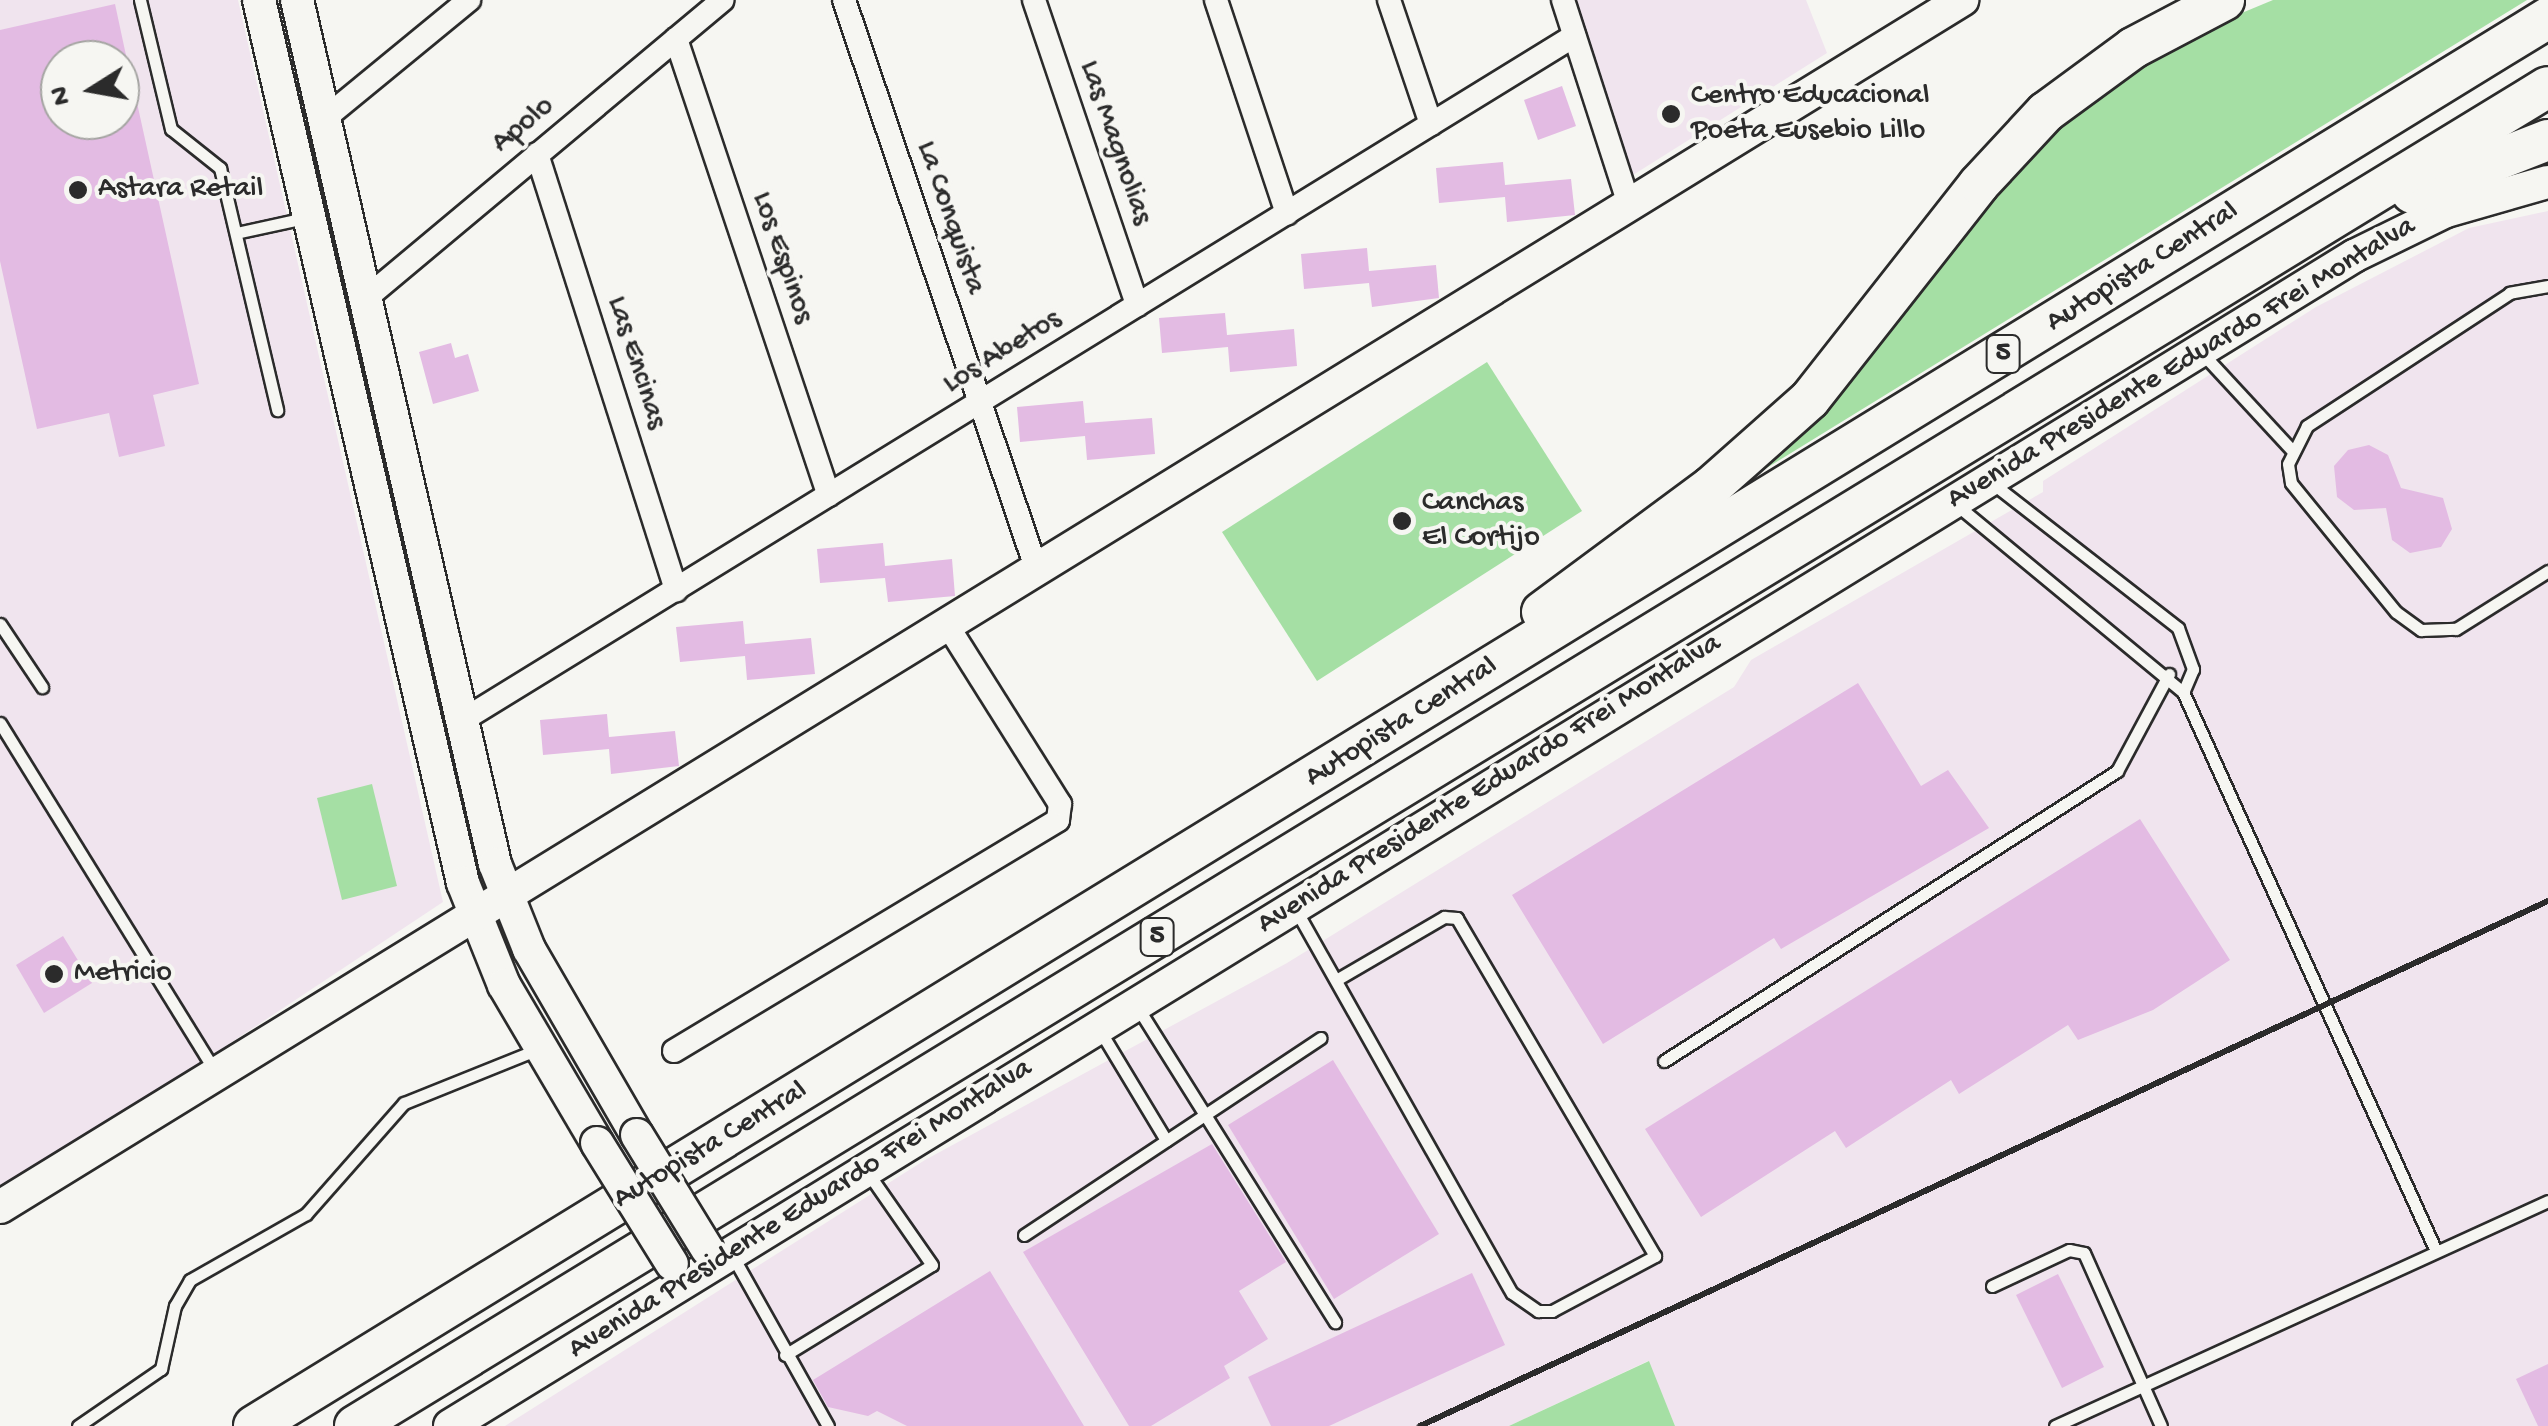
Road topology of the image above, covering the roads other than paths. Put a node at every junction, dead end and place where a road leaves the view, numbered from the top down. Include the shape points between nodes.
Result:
1 (140, 0) edge
2 (259, 0) edge
3 (297, 0) edge
4 (469, 0) edge
5 (722, 0) edge
6 (844, 0) edge
7 (1034, 0) edge
8 (1216, 0) edge
9 (1389, 0) edge
10 (1562, 0) edge
11 (1962, 0) edge
12 (2224, 0) edge
13 (2548, 18) edge
14 (1574, 36) junction
15 (676, 39) junction
16 (2548, 87) edge
17 (324, 119) junction
18 (1430, 124) junction
19 (2548, 140) edge
20 (537, 154) junction
21 (2548, 182) edge
22 (1629, 204) junction
23 (1287, 213) junction
24 (309, 217) junction
25 (236, 232) junction
26 (2272, 256) junction
27 (2548, 286) edge
28 (365, 299) junction
29 (1137, 305) junction
30 (2200, 351) junction
31 (980, 402) junction
32 (277, 410) dead end
33 (393, 420) junction
34 (358, 429) junction
35 (2291, 449) junction
36 (1987, 479) junction
37 (829, 496) junction
38 (1951, 500) junction
39 (1036, 568) junction
40 (2548, 571) edge
41 (676, 590) junction
42 (946, 623) junction
43 (0, 624) edge
44 (2170, 674) junction
45 (42, 687) dead end
46 (1458, 689) junction
47 (2183, 692) junction
48 (463, 720) junction
49 (0, 723) edge
50 (505, 895) junction
51 (1294, 906) junction
52 (473, 914) junction
53 (1338, 979) junction
54 (1136, 1003) junction
55 (1098, 1027) junction
56 (1321, 1038) dead end
57 (540, 1048) junction
58 (674, 1051) dead end
59 (1664, 1061) dead end
60 (215, 1071) junction
61 (1205, 1115) junction
62 (1166, 1140) junction
63 (865, 1169) junction
64 (2548, 1201) edge
65 (0, 1207) edge
66 (1024, 1235) dead end
67 (2436, 1251) junction
68 (718, 1255) junction
69 (678, 1273) junction
70 (1992, 1286) dead end
71 (1335, 1322) dead end
72 (785, 1355) junction
73 (2144, 1386) junction
74 (78, 1426) edge
75 (254, 1426) edge
76 (355, 1426) edge
77 (450, 1426) edge
78 (828, 1426) edge
79 (2056, 1426) edge
80 (2161, 1426) edge

1 - 25 lane via 170,129 220,168
2 - 24 main road
3 - 17 main road
4 - 17 street
5 - 15 street, Apolo
6 - 31 street, La Conquista
7 - 29 street, Las Magnolias
8 - 23 street
9 - 18 street
10 - 14 street
11 - 22 main road
12 - 46 highway via 2133,48 2046,112 1979,184 1810,399
13 - 46 highway, Autopista Central / 5
14 - 18 street, Los Abetos
14 - 22 street
15 - 20 street, Apolo
15 - 37 street, Los Espinos
16 - 26 highway, Autopista Central / 5
17 - 28 main road
18 - 23 street, Los Abetos
19 - 26 highway
20 - 28 street, Apolo
20 - 41 street, Las Encinas
21 - 30 main road, Avenida Presidente Eduardo Frei Montalva via 2398,232
22 - 39 main road
23 - 29 street, Los Abetos
24 - 25 lane
24 - 34 main road
25 - 32 lane
26 - 76 highway, Autopista Central / 5
27 - 35 lane via 2510,294 2307,426
28 - 33 main road
29 - 31 street, Los Abetos
30 - 35 lane
30 - 36 main road, Avenida Presidente Eduardo Frei Montalva
31 - 37 street, Los Abetos
31 - 39 street, La Conquista
33 - 34 main road
33 - 48 main road
34 - 52 main road
35 - 40 lane via 2292,483 2396,612 2421,630 2456,629
36 - 38 main road, Avenida Presidente Eduardo Frei Montalva
36 - 47 lane via 2178,628 2193,669
37 - 41 street, Los Abetos
38 - 44 lane
38 - 51 main road, Avenida Presidente Eduardo Frei Montalva
39 - 42 main road
41 - 48 street, Los Abetos
42 - 50 main road
42 - 58 street via 1060,804 1058,820
43 - 45 lane
44 - 47 lane
44 - 59 lane via 2117,772
46 - 75 highway, Autopista Central / 5
47 - 67 lane
48 - 50 main road
49 - 60 lane
50 - 52 main road
50 - 68 main road, bridge via 560,1007
51 - 53 lane
51 - 54 main road, Avenida Presidente Eduardo Frei Montalva
52 - 57 main road
52 - 60 main road
53 - 53 lane via 1444,917 1456,918 1655,1256 1552,1311 1525,1304 1352,1020
54 - 55 main road, Avenida Presidente Eduardo Frei Montalva
54 - 61 lane
55 - 62 lane
55 - 63 main road, Avenida Presidente Eduardo Frei Montalva
56 - 61 lane
57 - 69 main road, bridge
57 - 74 lane via 404,1102 306,1214 190,1280 175,1306 162,1369
60 - 65 main road
61 - 62 lane
61 - 71 lane
62 - 66 lane
63 - 68 main road, Avenida Presidente Eduardo Frei Montalva
63 - 72 lane via 932,1265
64 - 67 lane
67 - 73 lane
68 - 69 main road, Avenida Presidente Eduardo Frei Montalva
68 - 72 lane
69 - 77 main road, Avenida Presidente Eduardo Frei Montalva
70 - 73 lane via 2069,1250 2084,1252
72 - 78 lane
73 - 79 lane
73 - 80 lane

